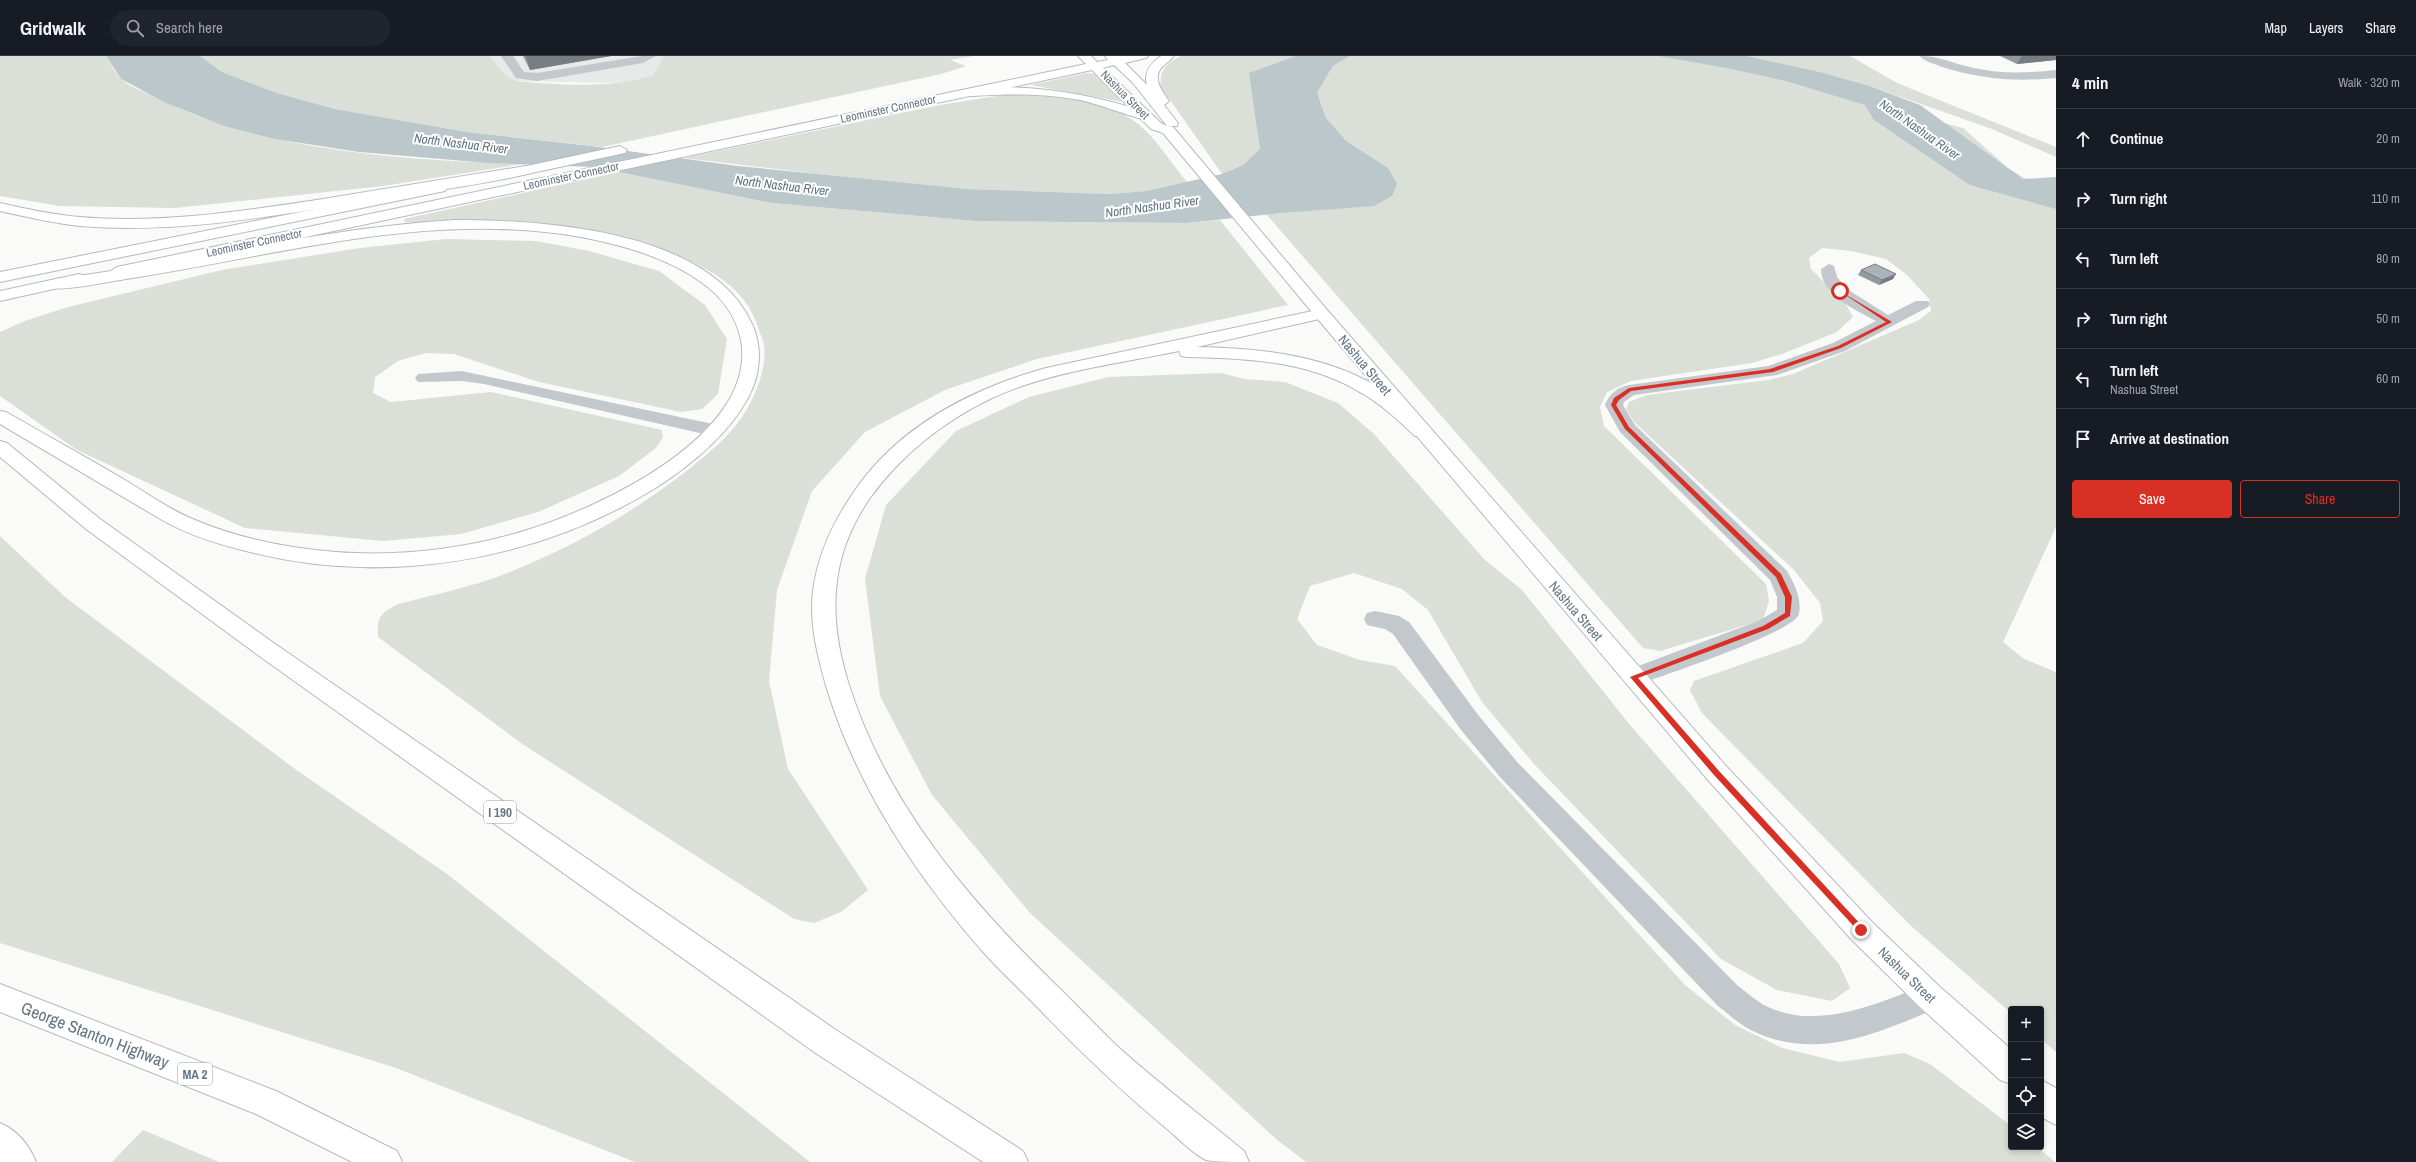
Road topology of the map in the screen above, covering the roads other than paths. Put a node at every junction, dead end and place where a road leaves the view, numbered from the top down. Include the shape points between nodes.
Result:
1 (508, 56) edge
2 (650, 56) edge
3 (1142, 56) edge
4 (1168, 56) edge
5 (1931, 56) edge
6 (1080, 57) edge
7 (1114, 59) edge
8 (1096, 65) junction
9 (2056, 74) edge
10 (972, 92) junction
11 (1145, 116) junction
12 (1170, 126) junction
13 (632, 148) dead end
14 (425, 189) junction
15 (0, 207) edge
16 (1829, 269) dead end
17 (0, 277) edge
18 (56, 284) junction
19 (0, 296) edge
20 (1922, 304) dead end
21 (1322, 314) junction
22 (1889, 322) junction
23 (1146, 352) junction
24 (424, 378) dead end
25 (0, 416) edge
26 (713, 430) junction
27 (1422, 432) junction
28 (0, 447) edge
29 (1375, 619) dead end
30 (1633, 677) junction
31 (1930, 997) junction
32 (0, 998) edge
33 (2008, 1066) edge
34 (2044, 1099) edge
35 (2056, 1109) edge
36 (0, 1139) edge
37 (20, 1162) edge
38 (386, 1162) edge
39 (1012, 1162) edge
40 (1233, 1162) edge

1 - 2 lane via 520,75 537,77 643,60
3 - 7 main road, Leominster Connector
4 - 12 main road via 1154,68 1151,79 1158,94 1172,112
5 - 9 lane via 1958,68 1998,75
6 - 8 main road, Nashua Street
7 - 8 main road, Leominster Connector
7 - 12 main road, Nashua Street via 1137,80
8 - 10 main road, Leominster Connector
8 - 11 main road, Nashua Street
10 - 11 main road via 1050,91 1093,98
10 - 18 main road, Leominster Connector
11 - 12 main road, Nashua Street via 1156,126
12 - 21 main road, Nashua Street via 1188,154
13 - 14 main road, Leominster Connector
14 - 15 main road via 277,211 180,221 73,220 20,213
14 - 17 main road, Leominster Connector
16 - 22 lane via 1832,285
18 - 19 main road, Leominster Connector
18 - 26 main road via 176,266 370,230 470,225 530,227 613,240 643,248 702,275 718,287 740,313 751,339 749,373 740,397
20 - 22 lane
21 - 23 main road
21 - 27 main road, Nashua Street
22 - 30 lane via 1839,347 1771,371 1629,390 1616,399 1616,412 1627,428 1779,576 1788,597 1788,614 1766,628
23 - 27 main road via 1242,354 1301,363 1364,387 1394,407
23 - 40 main road via 1066,366 1014,382 963,406 914,437 877,474 853,507 838,536 828,564 824,594 825,638 842,702 865,759 923,856 992,942 1103,1052
24 - 26 lane via 462,376 484,379
25 - 26 main road via 183,523 235,541 292,554 330,559 392,560 461,554 555,528 596,512 660,477 690,454
27 - 30 main road, Nashua Street
28 - 39 main road, I 190 via 93,524 270,652 825,1042
29 - 31 lane via 1391,622 1401,628 1466,717 1509,770 1728,996 1762,1020 1799,1030 1839,1030
30 - 31 main road, Nashua Street via 1861,930
31 - 33 main road, Nashua Street
32 - 38 main road, George Stanton Highway / MA 2 via 265,1102
34 - 35 main road
36 - 37 main road

